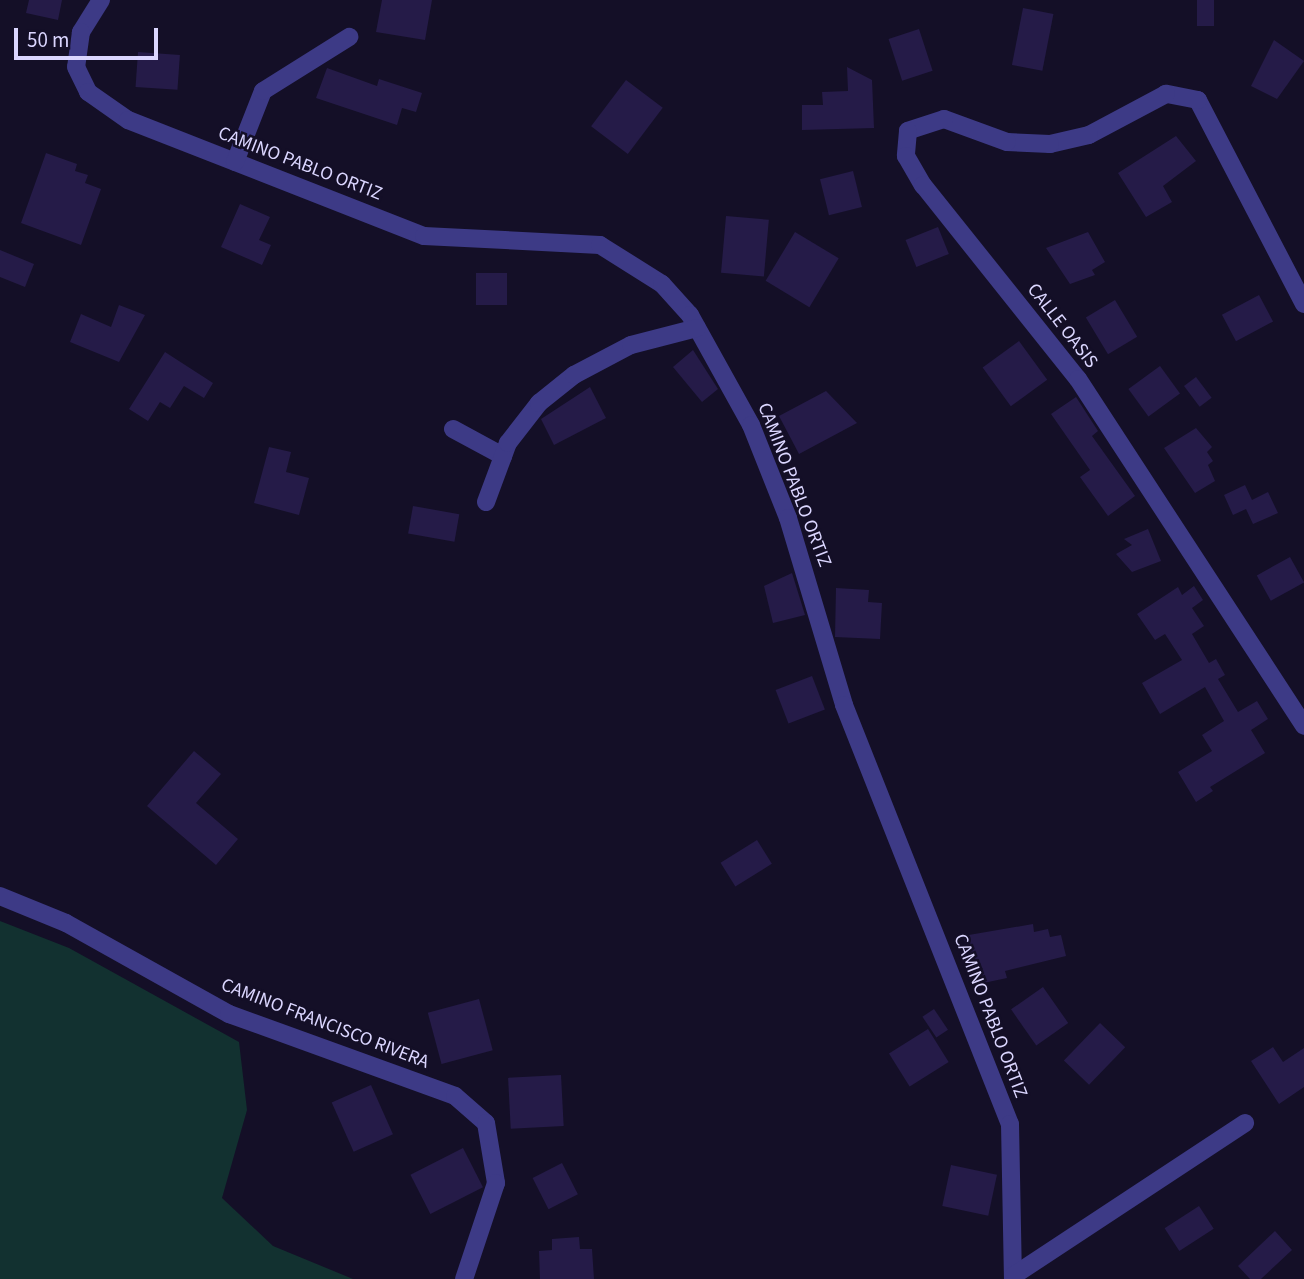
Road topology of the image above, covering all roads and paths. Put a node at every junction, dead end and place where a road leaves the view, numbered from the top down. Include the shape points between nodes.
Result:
1 (102, 0) edge
2 (349, 37) dead end
3 (235, 162) junction
4 (1304, 304) edge
5 (697, 328) junction
6 (453, 429) dead end
7 (503, 456) junction
8 (486, 502) dead end
9 (1304, 726) edge
10 (0, 896) edge
11 (1245, 1124) dead end
12 (1013, 1278) edge
13 (464, 1279) edge

1 - 3 street, CAMINO PABLO ORTIZ via 81,32 77,55 76,67 88,92 128,120
2 - 3 street via 263,91
3 - 5 street, CAMINO PABLO ORTIZ via 424,236 600,245 662,284
4 - 9 street, CALLE OASIS via 1198,100 1166,94 1108,125 1050,144 1007,142 944,119 908,131 906,156 1078,379
5 - 7 street via 631,345 574,375 539,404
5 - 12 street, CAMINO PABLO ORTIZ via 756,436 793,533 844,705 1010,1124
6 - 7 street
7 - 8 street
10 - 13 street, CAMINO FRANCISCO RIVERA via 66,923 229,1014 455,1096 486,1123 496,1183
11 - 12 street

